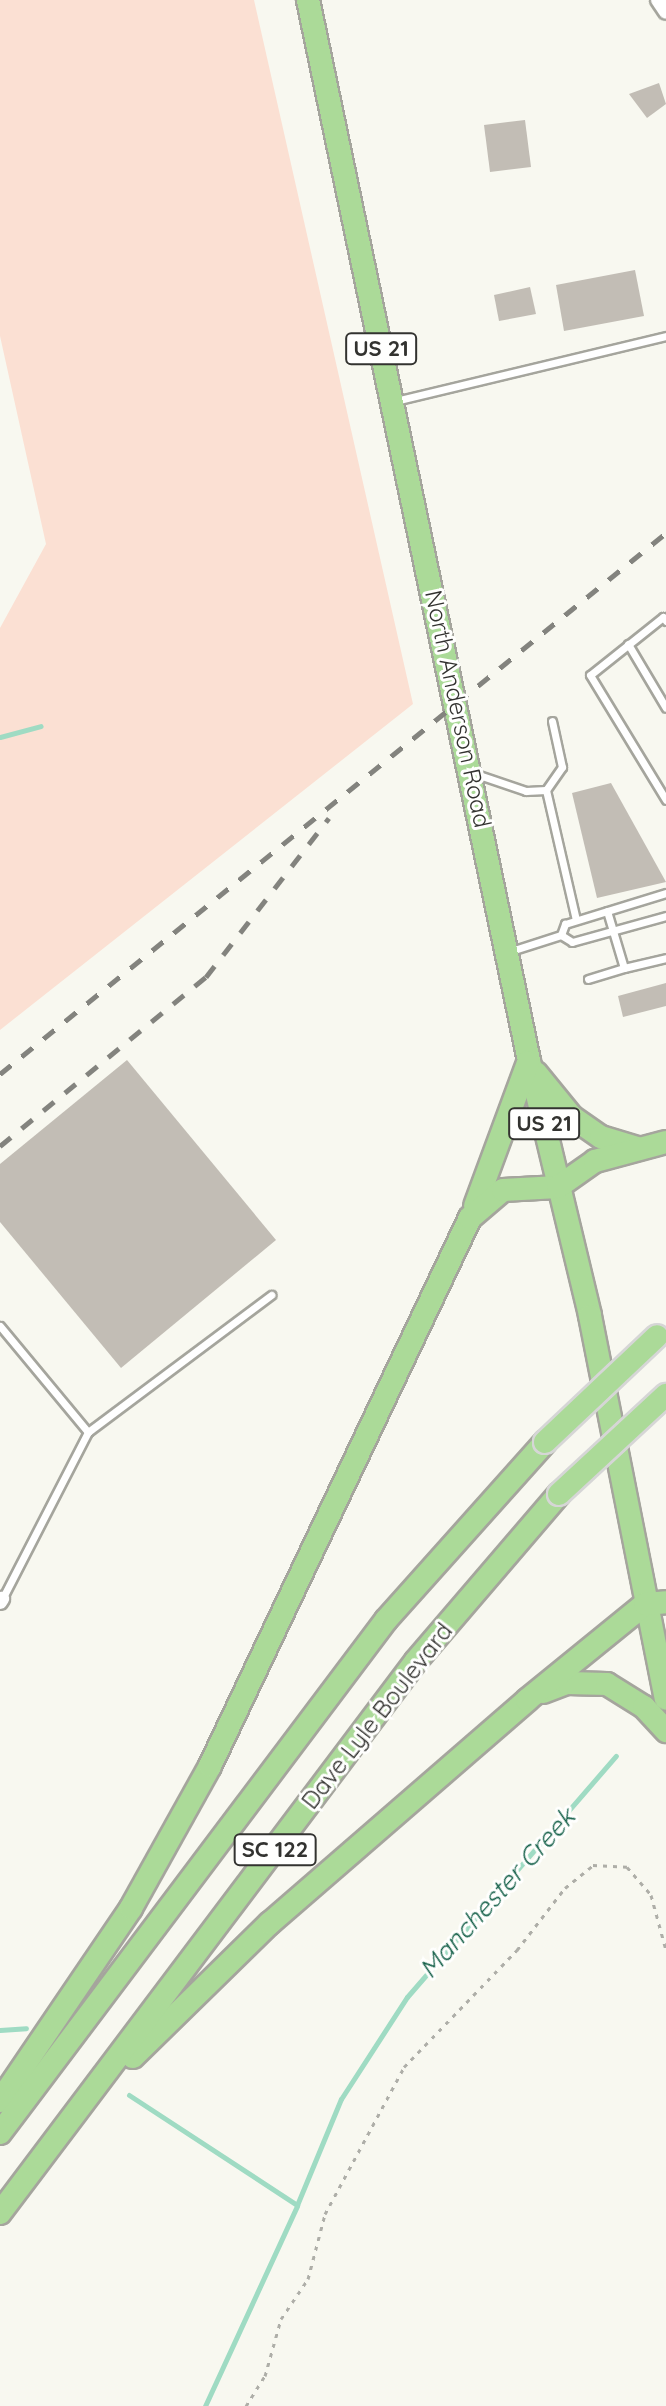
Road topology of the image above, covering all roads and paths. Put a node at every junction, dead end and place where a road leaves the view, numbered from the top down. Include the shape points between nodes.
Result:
1 (308, 0) edge
2 (658, 0) edge
3 (666, 12) edge
4 (666, 336) edge
5 (393, 402) junction
6 (665, 619) edge
7 (628, 644) junction
8 (666, 708) edge
9 (552, 721) dead end
10 (471, 772) junction
11 (546, 790) junction
12 (666, 800) edge
13 (666, 893) edge
14 (607, 911) junction
15 (666, 916) edge
16 (576, 920) junction
17 (613, 931) junction
18 (561, 935) junction
19 (509, 952) junction
20 (666, 958) edge
21 (624, 968) junction
22 (588, 979) dead end
23 (529, 1061) junction
24 (666, 1142) edge
25 (642, 1150) junction
26 (558, 1187) junction
27 (470, 1218) junction
28 (271, 1295) dead end
29 (0, 1326) edge
30 (662, 1332) edge
31 (666, 1395) edge
32 (88, 1432) junction
33 (1, 1600) edge
34 (655, 1603) edge
35 (666, 1699) edge
36 (527, 1700) junction
37 (666, 1731) edge
38 (666, 1950) edge
39 (0, 2101) edge
40 (70, 2120) junction
41 (0, 2133) edge
42 (0, 2213) edge
43 (246, 2406) edge

1 - 5 main road, North Anderson Road / US 21
2 - 3 street
4 - 5 lane
5 - 10 main road, North Anderson Road / US 21
6 - 7 lane
7 - 8 lane
7 - 12 lane via 590,675
9 - 11 lane via 562,767
10 - 11 lane via 526,791
10 - 19 main road, North Anderson Road / US 21
11 - 16 lane
13 - 14 lane
14 - 16 lane
14 - 17 lane
15 - 17 lane
16 - 18 lane via 565,924
17 - 18 lane via 572,942
17 - 21 lane
18 - 19 lane
19 - 23 main road, North Anderson Road / US 21
20 - 21 lane
21 - 22 lane
23 - 25 main road via 572,1117 601,1137
23 - 26 main road, North Anderson Road / US 21
23 - 27 main road via 502,1147
24 - 25 main road
25 - 26 main road via 595,1161
26 - 27 main road via 503,1190
26 - 34 main road, North Anderson Road / US 21
27 - 39 main road via 210,1766 131,1908
28 - 32 lane
29 - 32 lane
30 - 41 main road, Dave Lyle Boulevard / SC 122, bridge via 545,1442 386,1620
31 - 40 main road, Dave Lyle Boulevard / SC 122, bridge via 559,1494 416,1661
32 - 33 lane
34 - 35 main road, US 21
34 - 36 main road
36 - 37 main road via 567,1683 607,1684 644,1707
36 - 40 main road via 270,1923
38 - 43 path via 651,1895 627,1867 593,1865 565,1888 517,1950 404,2067 325,2214 308,2279 281,2319 265,2376
40 - 42 main road, Dave Lyle Boulevard / SC 122

